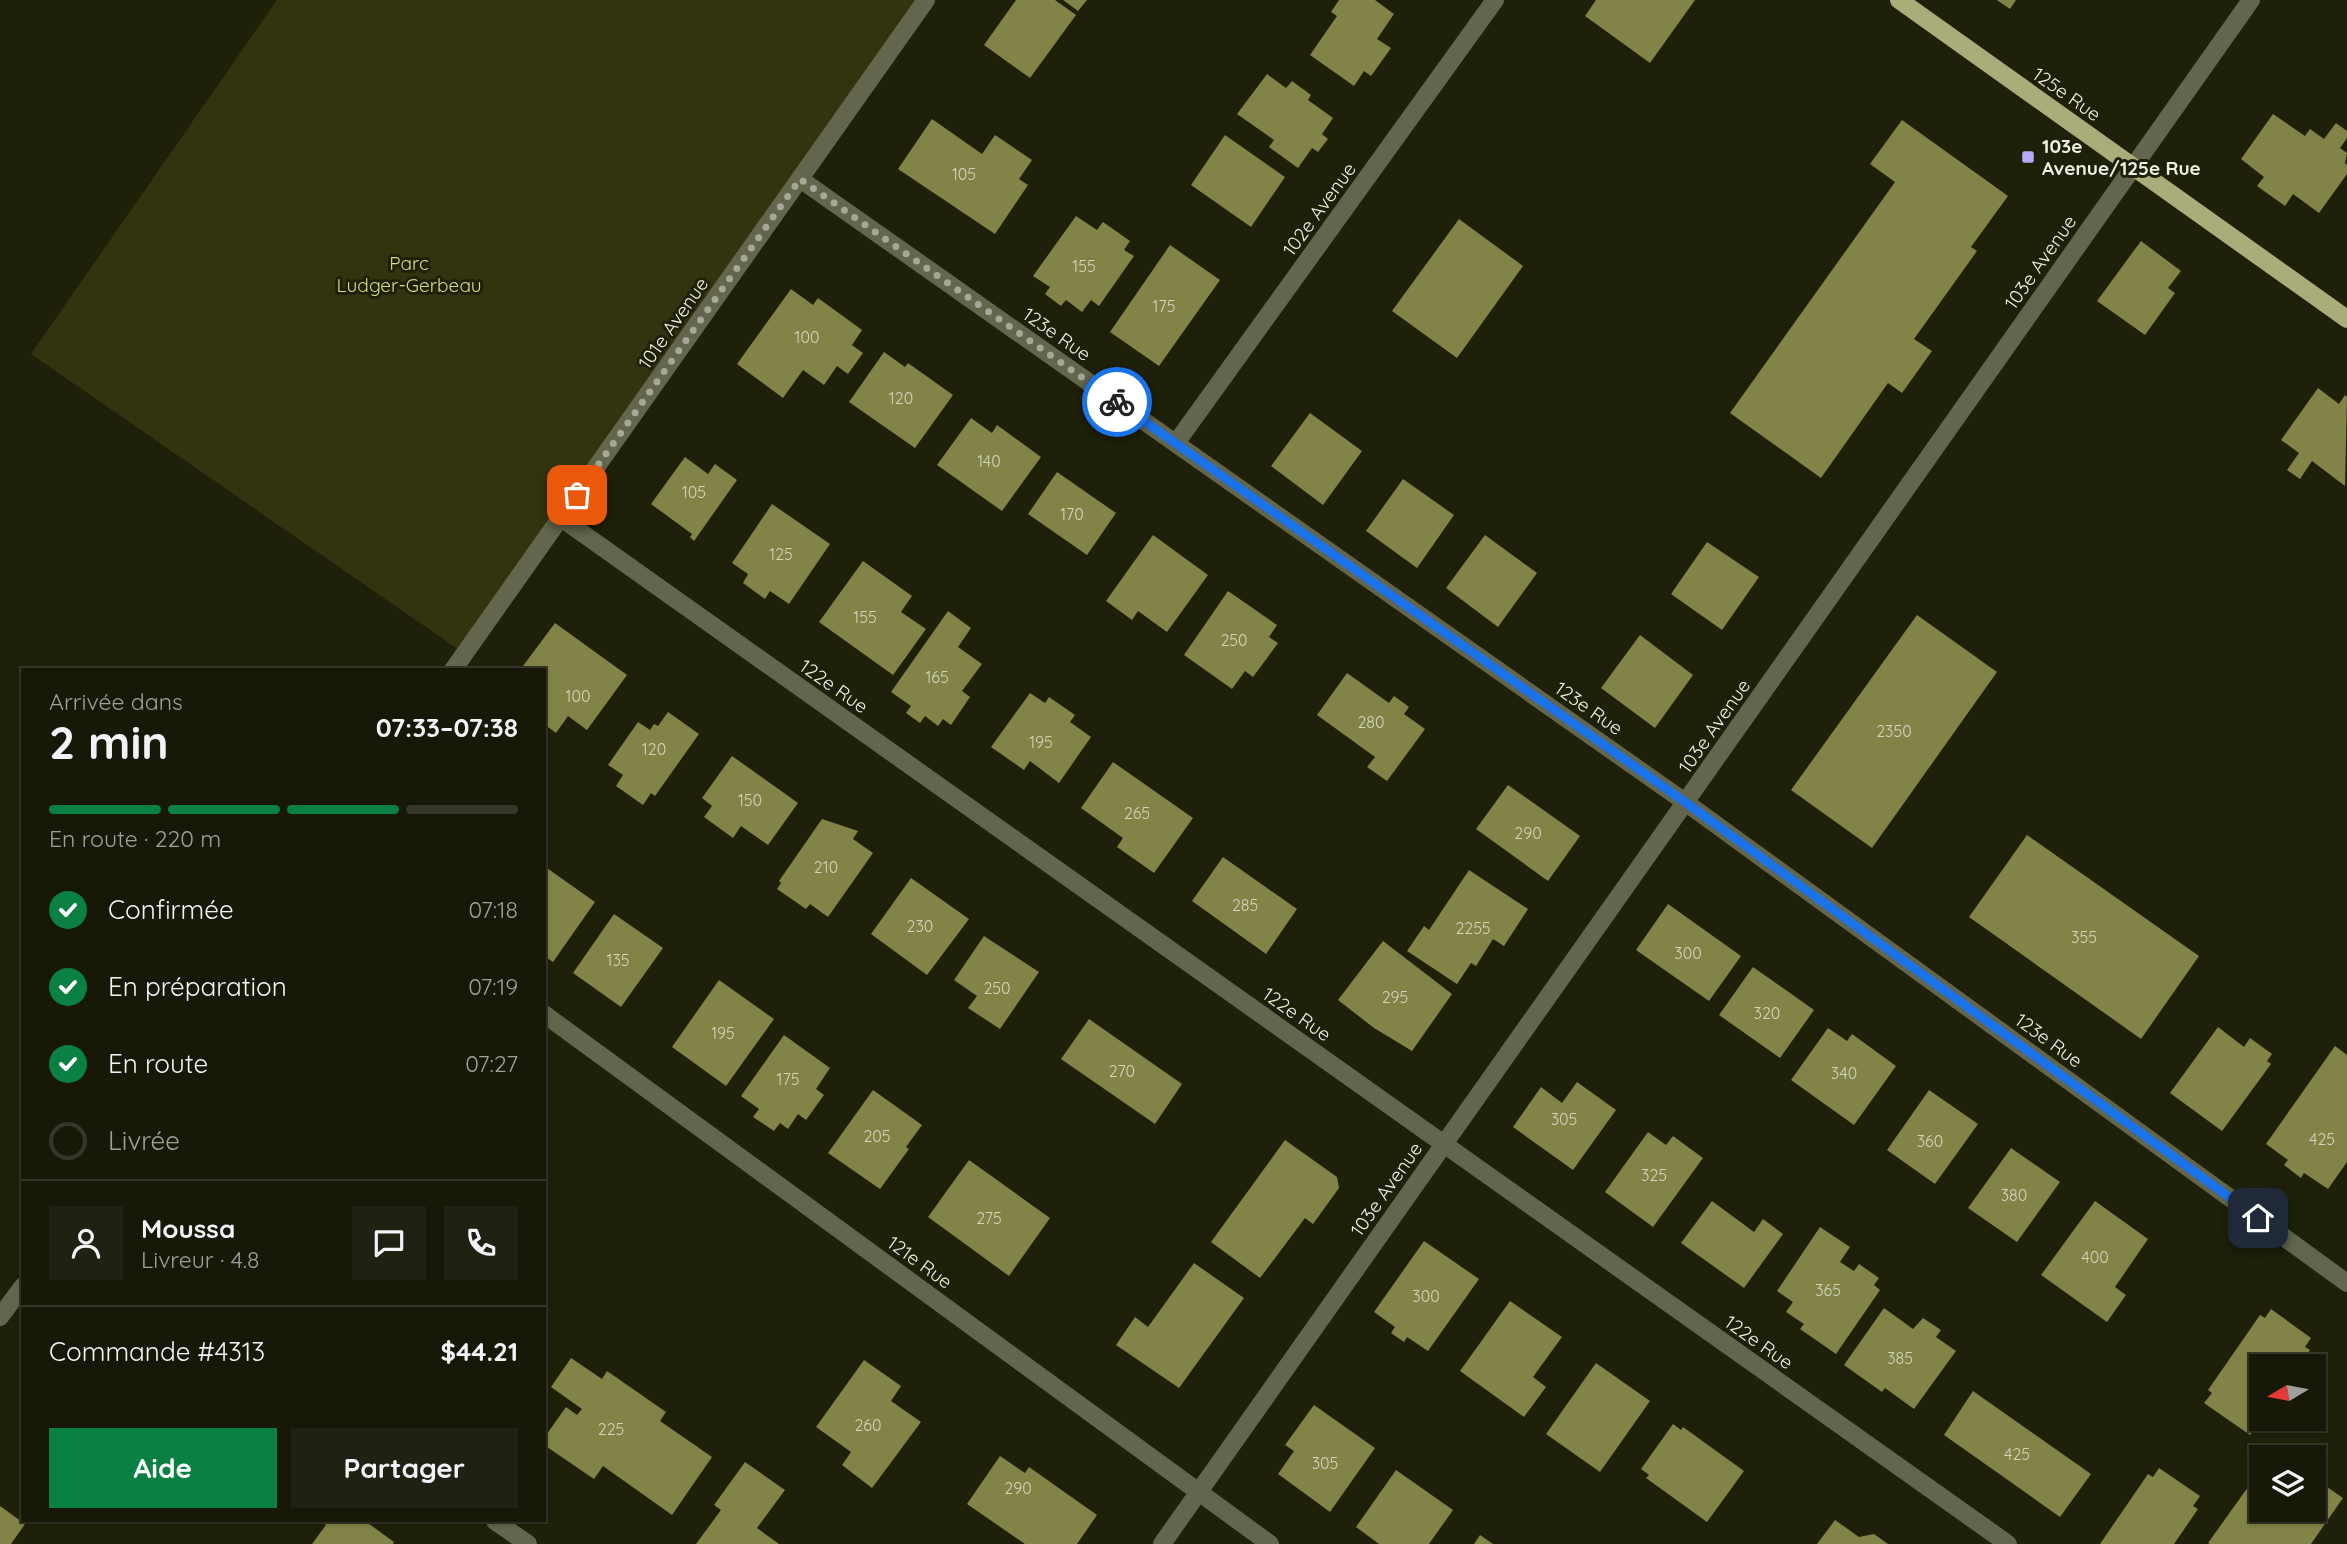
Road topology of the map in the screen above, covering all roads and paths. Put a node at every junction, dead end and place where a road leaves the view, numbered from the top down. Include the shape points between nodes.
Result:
1 (926, 0) edge
2 (1495, 0) edge
3 (1899, 0) edge
4 (2251, 0) edge
5 (2133, 167) junction
6 (800, 179) junction
7 (2347, 319) edge
8 (1177, 443) junction
9 (561, 518) junction
10 (454, 668) edge
11 (1685, 802) junction
12 (546, 1015) edge
13 (1444, 1144) junction
14 (2347, 1283) edge
15 (21, 1289) edge
16 (0, 1317) edge
17 (1199, 1492) junction
18 (496, 1522) edge
19 (528, 1544) edge
20 (1162, 1544) edge
21 (1270, 1544) edge
22 (2008, 1544) edge

1 - 6 street, 101e Avenue
2 - 8 street, 102e Avenue
3 - 5 main road, 125e Rue
4 - 5 street, 103e Avenue
5 - 7 main road, 125e Rue
5 - 11 street, 103e Avenue
6 - 8 street, 123e Rue
6 - 9 street, 101e Avenue
8 - 11 street, 123e Rue
9 - 10 street, 101e Avenue
9 - 13 street, 122e Rue
11 - 13 street, 103e Avenue
11 - 14 street, 123e Rue
12 - 17 street, 121e Rue
13 - 17 street, 103e Avenue
13 - 22 street, 122e Rue
15 - 16 street
17 - 20 street, 103e Avenue
17 - 21 street, 121e Rue
18 - 19 street

